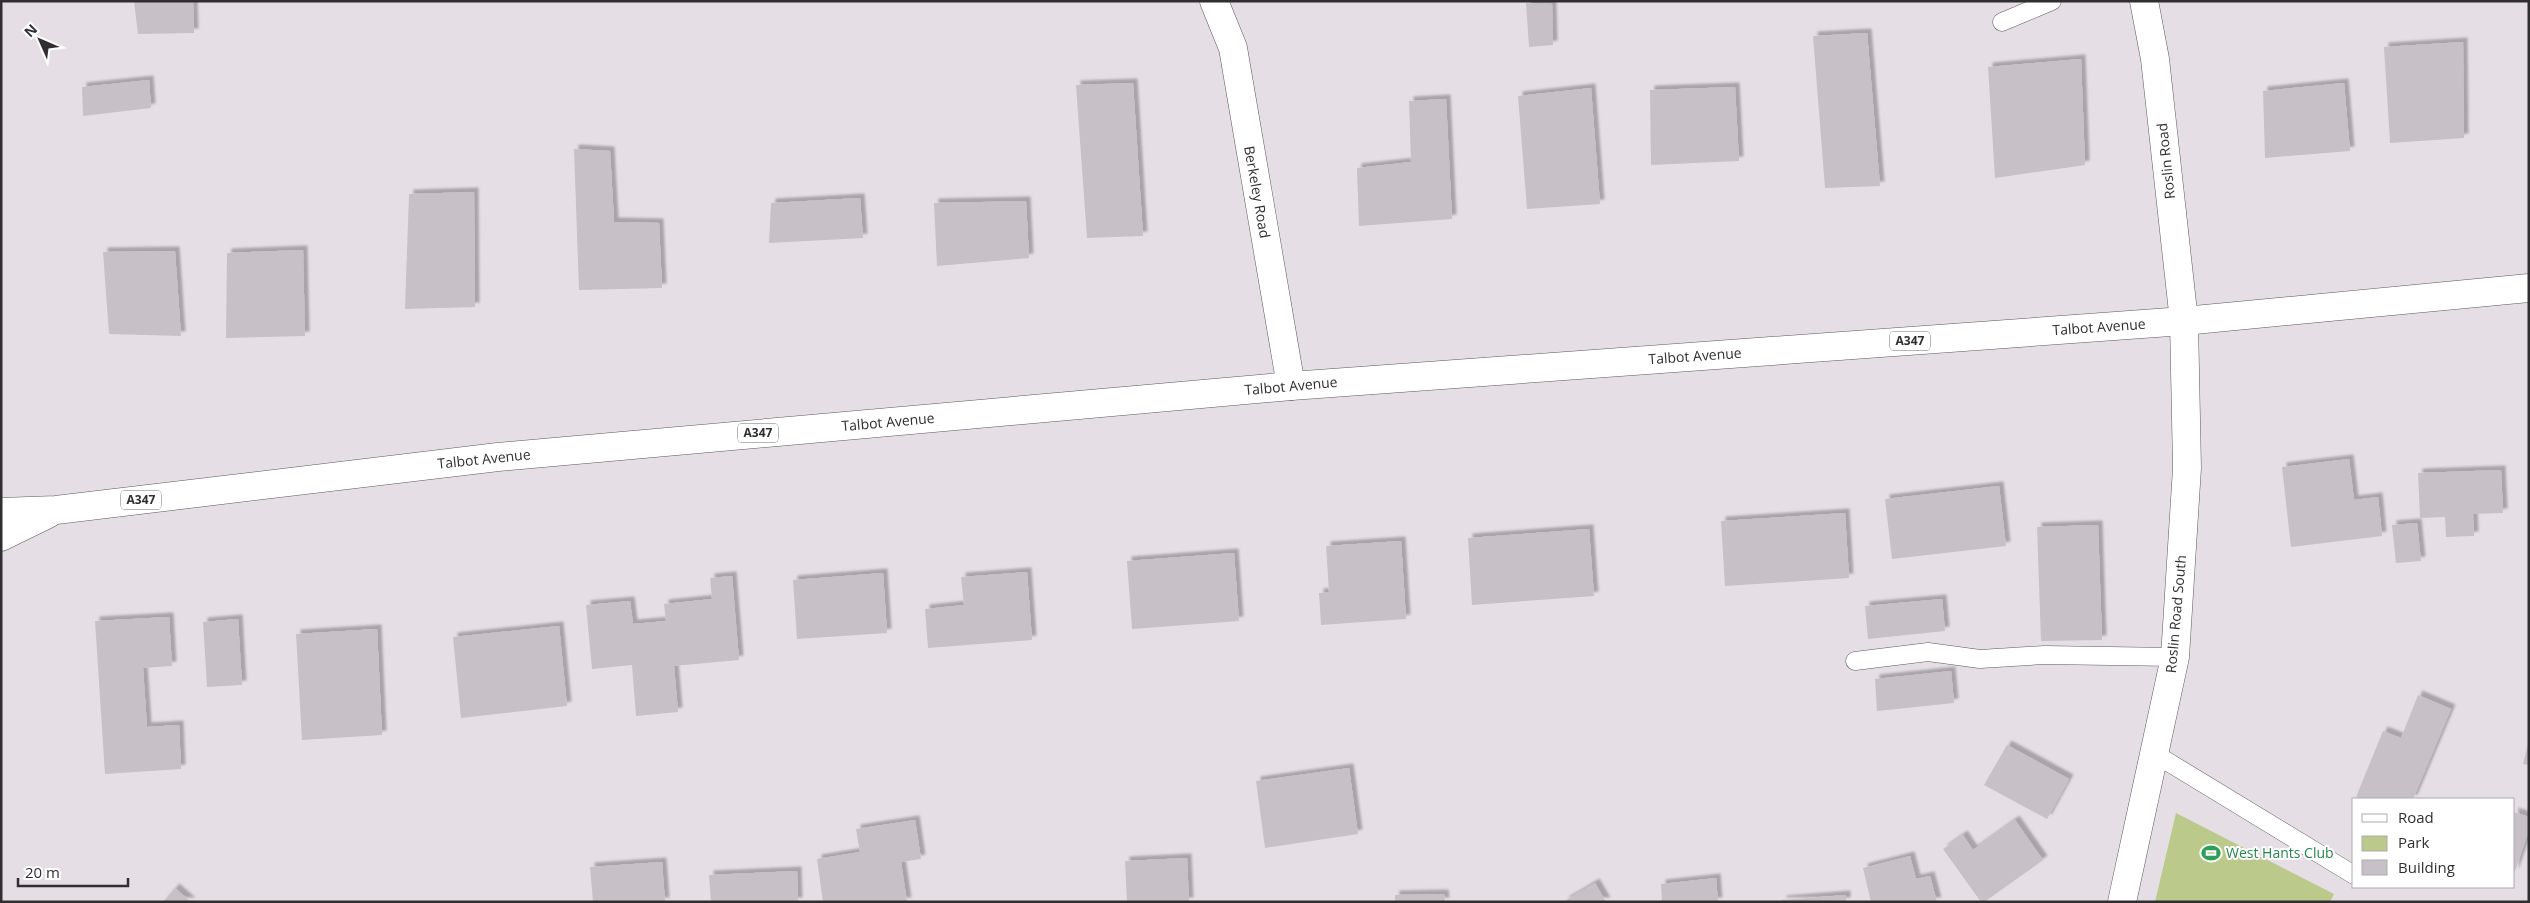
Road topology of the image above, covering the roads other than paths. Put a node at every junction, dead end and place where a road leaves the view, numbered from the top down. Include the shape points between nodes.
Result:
1 (1214, 1) edge
2 (2052, 1) edge
3 (2144, 1) edge
4 (2002, 22) dead end
5 (2529, 288) edge
6 (2184, 320) junction
7 (1291, 386) junction
8 (56, 510) junction
9 (1, 512) edge
10 (1, 537) edge
11 (2175, 657) junction
12 (1855, 660) dead end
13 (2154, 754) junction
14 (2352, 874) edge
15 (2122, 902) edge

1 - 7 main road, Berkeley Road via 1232,48
2 - 4 lane
3 - 6 main road, Roslin Road via 2155,60
5 - 6 main road, Talbot Avenue / A347
6 - 7 main road, Talbot Avenue / A347
6 - 11 main road, Roslin Road South via 2187,468
7 - 8 main road, Talbot Avenue / A347 via 498,457
8 - 9 main road, Talbot Avenue / A347
8 - 10 main road, Talbot Avenue / A347
11 - 12 lane via 2044,655 1980,659 1928,652
11 - 13 main road, Roslin Road South
13 - 14 lane
13 - 15 main road, Roslin Road South

